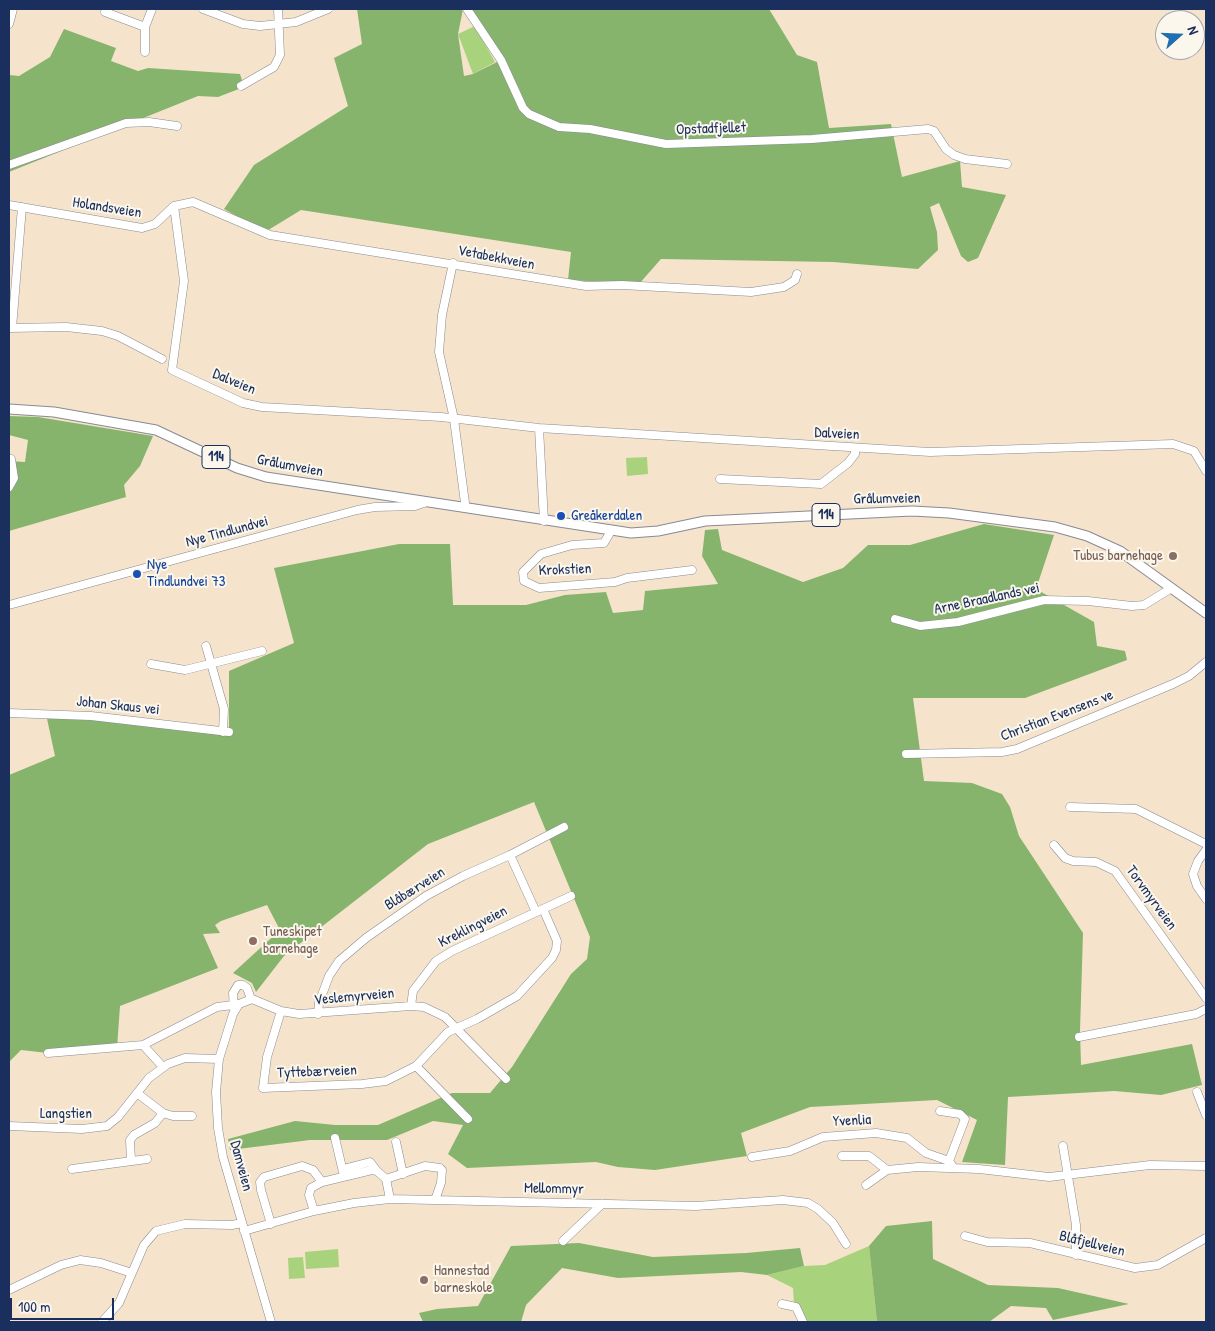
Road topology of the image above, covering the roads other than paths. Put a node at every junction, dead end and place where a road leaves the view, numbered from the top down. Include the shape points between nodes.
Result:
1 (13, 9) edge
2 (152, 9) edge
3 (203, 9) edge
4 (278, 9) edge
5 (328, 9) edge
6 (467, 9) edge
7 (105, 12) dead end
8 (9, 24) edge
9 (279, 24) junction
10 (145, 27) junction
11 (144, 52) dead end
12 (241, 86) dead end
13 (178, 126) dead end
14 (1007, 164) dead end
15 (9, 165) edge
16 (9, 205) edge
17 (174, 206) junction
18 (22, 208) junction
19 (453, 263) junction
20 (796, 274) dead end
21 (11, 328) edge
22 (162, 359) dead end
23 (9, 409) edge
24 (454, 419) junction
25 (539, 428) junction
26 (855, 449) junction
27 (11, 459) dead end
28 (1206, 472) edge
29 (720, 479) dead end
30 (9, 487) edge
31 (424, 503) junction
32 (465, 503) dead end
33 (544, 520) junction
34 (611, 531) junction
35 (692, 570) dead end
36 (1170, 589) junction
37 (9, 605) edge
38 (1206, 613) edge
39 (895, 619) dead end
40 (206, 646) dead end
41 (262, 651) dead end
42 (1206, 662) edge
43 (151, 664) dead end
44 (211, 664) junction
45 (9, 713) edge
46 (906, 754) dead end
47 (1070, 807) dead end
48 (564, 827) dead end
49 (1206, 844) edge
50 (1054, 845) dead end
51 (1206, 850) edge
52 (510, 855) junction
53 (571, 896) dead end
54 (1206, 899) edge
55 (539, 910) junction
56 (1206, 998) edge
57 (250, 999) junction
58 (233, 1005) junction
59 (411, 1006) junction
60 (1206, 1009) edge
61 (281, 1011) junction
62 (234, 1014) junction
63 (318, 1014) junction
64 (456, 1027) junction
65 (1079, 1037) dead end
66 (143, 1045) junction
67 (48, 1052) dead end
68 (219, 1059) junction
69 (416, 1066) junction
70 (163, 1067) junction
71 (506, 1079) dead end
72 (1197, 1092) dead end
73 (137, 1093) junction
74 (940, 1111) dead end
75 (162, 1113) junction
76 (1206, 1115) edge
77 (192, 1116) dead end
78 (468, 1119) dead end
79 (9, 1126) edge
80 (334, 1138) dead end
81 (396, 1142) dead end
82 (1063, 1146) dead end
83 (842, 1156) dead end
84 (752, 1157) dead end
85 (147, 1159) dead end
86 (131, 1161) junction
87 (952, 1164) junction
88 (1206, 1166) edge
89 (72, 1169) dead end
90 (887, 1170) junction
91 (344, 1172) junction
92 (402, 1174) junction
93 (1069, 1176) junction
94 (386, 1179) junction
95 (322, 1182) junction
96 (866, 1185) dead end
97 (390, 1199) junction
98 (435, 1200) junction
99 (602, 1204) junction
100 (314, 1212) junction
101 (242, 1222) junction
102 (271, 1224) junction
103 (244, 1231) junction
104 (965, 1236) dead end
105 (1206, 1238) edge
106 (563, 1241) dead end
107 (846, 1244) dead end
108 (1076, 1255) junction
109 (132, 1273) junction
110 (9, 1290) edge
111 (782, 1304) dead end
112 (102, 1322) edge
113 (271, 1322) edge
114 (804, 1322) edge

1 - 8 street
2 - 10 street
3 - 9 street via 251,26
4 - 9 street
5 - 9 street via 296,22
6 - 14 street, Opstadfjellet via 501,60 523,108 529,114 559,127 666,144 812,140 928,129 934,131 946,149 954,154
7 - 10 street
9 - 12 street via 280,55 274,67
10 - 11 street
13 - 15 street via 126,123
16 - 18 street, Holandsveien
17 - 18 street, Holandsveien via 155,224 142,228
17 - 19 street, Vetabekkveien via 193,202 270,236
17 - 24 street, Dalveien via 184,281 172,370 230,398 262,407
18 - 21 street
19 - 20 street, Vetabekkveien via 586,286 751,292 775,290 790,284
19 - 24 street via 442,314 439,352
21 - 22 street via 66,327 102,331
23 - 31 main road, Grålumveien / 114 via 54,412 146,428 257,475
24 - 25 street, Dalveien
24 - 32 street
25 - 26 street, Dalveien
25 - 33 street
26 - 28 street, Dalveien via 930,452 1173,444 1194,451
26 - 29 street via 848,463 821,484
27 - 30 street via 14,478
31 - 33 main road, Grålumveien / 114
31 - 37 street, Nye Tindlundvei via 358,510
33 - 34 main road, Grålumveien / 114
34 - 35 street, Krokstien via 604,543 572,545 542,554 523,572 524,581 539,588 615,582
34 - 36 main road, Grålumveien / 114 via 644,533 705,521 748,518 949,513 1076,532 1120,550
36 - 38 main road, Grålumveien / 114
36 - 39 street, Arne Braadlands vei via 1144,604 1132,606 1044,600 958,622 920,626
40 - 44 street, Johan Skaus vei
41 - 44 street
42 - 46 street, Christian Evensens ve via 1173,684 1017,749
43 - 44 street via 185,670
44 - 45 street, Johan Skaus vei via 224,709 226,732 91,716
47 - 49 street via 1136,809
48 - 52 street, Blåbærveien
50 - 56 street, Torvmyrveien via 1065,858 1096,862 1115,871
51 - 54 street via 1193,874
52 - 55 street, Tyttebærveien
52 - 63 street, Blåbærveien via 426,896 366,938 339,962 329,976
53 - 55 street, Kreklingveien
55 - 59 street, Kreklingveien via 436,961 413,991
55 - 64 street, Tyttebærveien via 557,941 552,958 517,996
57 - 58 street, Damveien via 247,988 238,985 233,993
57 - 61 street, Veslemyrveien
57 - 62 street, Damveien via 242,1002
58 - 62 street, Damveien
58 - 66 street via 217,1007
59 - 63 street, Veslemyrveien
59 - 64 street, Veslemyrveien via 436,1011
60 - 65 street via 1196,1014
61 - 63 street, Veslemyrveien
61 - 69 street, Tyttebærveien via 269,1050 263,1088 379,1082
62 - 68 street, Damveien
64 - 69 street, Tyttebærveien
64 - 71 street
66 - 67 street
66 - 70 street
68 - 70 street, Langstien via 184,1058
68 - 101 street, Damveien via 216,1092 218,1128
69 - 78 street
70 - 73 street, Langstien
72 - 76 street
73 - 75 street
73 - 79 street, Langstien via 114,1121 101,1128
74 - 87 street via 960,1114 965,1119
75 - 77 street
75 - 86 street via 155,1123 130,1140
80 - 91 street
81 - 92 street
82 - 93 street
83 - 90 street via 869,1156
84 - 87 street, Yvenlia via 790,1151 823,1136 876,1133 907,1138 926,1153
85 - 86 street
86 - 89 street
87 - 90 street, Yvenlia
87 - 93 street, Yvenlia via 1049,1177
88 - 93 street, Yvenlia via 1141,1166
90 - 96 street
91 - 94 street via 370,1162
91 - 95 street
92 - 94 street
92 - 98 street via 425,1166 440,1168 441,1182
93 - 108 street via 1076,1225
94 - 97 street
95 - 100 street via 309,1191
95 - 102 street via 313,1170 302,1166 264,1178 260,1182 261,1190
97 - 98 street, Mellommyr
97 - 100 street, Mellommyr
98 - 99 street, Mellommyr
99 - 106 street
99 - 107 street, Mellommyr via 711,1206 808,1203 833,1223
100 - 102 street, Mellommyr
101 - 103 street, Damveien
101 - 109 street via 162,1228 150,1236
102 - 103 street, Mellommyr
103 - 113 street, Damveien
104 - 108 street, Blåfjellveien via 987,1242 1030,1243
105 - 108 street, Blåfjellveien via 1167,1261 1149,1267 1122,1267
109 - 110 street via 80,1260 61,1265
109 - 112 street via 119,1302
111 - 114 street via 796,1307

